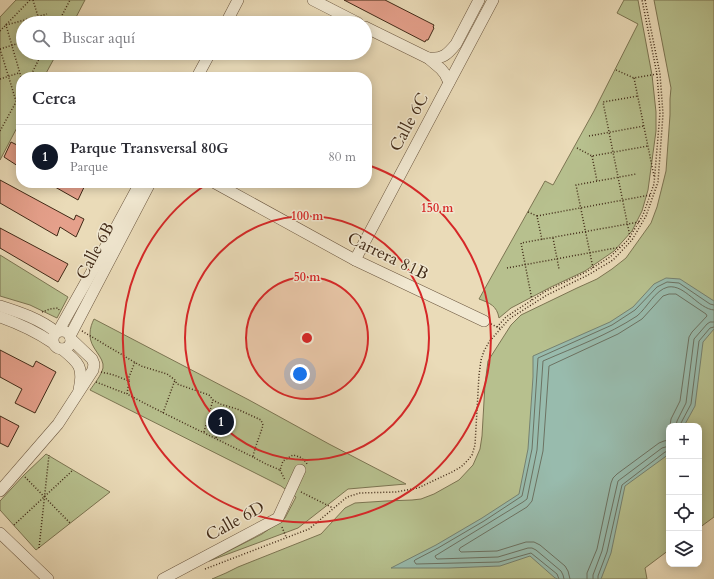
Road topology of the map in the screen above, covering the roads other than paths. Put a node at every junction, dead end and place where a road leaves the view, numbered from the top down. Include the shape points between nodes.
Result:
1 (238, 0) edge
2 (313, 0) edge
3 (479, 0) edge
4 (493, 0) edge
5 (230, 16) edge
6 (344, 16) edge
7 (372, 30) edge
8 (428, 58) junction
9 (206, 60) edge
10 (200, 72) edge
11 (449, 82) junction
12 (137, 188) edge
13 (147, 188) edge
14 (224, 188) edge
15 (355, 260) junction
16 (0, 306) edge
17 (0, 317) edge
18 (484, 321) dead end
19 (72, 334) junction
20 (56, 335) junction
21 (62, 349) junction
22 (79, 393) junction
23 (304, 469) road end
24 (0, 491) edge
25 (0, 533) edge
26 (48, 579) edge
27 (163, 579) edge

1 - 5 street
2 - 6 street
3 - 8 street via 456,44 446,56
4 - 11 street, Calle 6C
7 - 8 street
8 - 11 street via 441,68
9 - 10 street
11 - 15 street, Calle 6C
12 - 20 street, Calle 6B
13 - 19 street, Calle 6B
14 - 15 street, Carrera 81B
15 - 18 street, Carrera 81B
16 - 20 street via 29,316 52,329
17 - 20 street via 37,332
19 - 20 street via 66,331
19 - 21 street via 70,345
19 - 22 street via 94,364 91,375
20 - 21 street via 55,346
21 - 22 street via 78,363 81,370
22 - 24 street via 55,428
23 - 27 street, Calle 6D via 278,518
25 - 26 street

